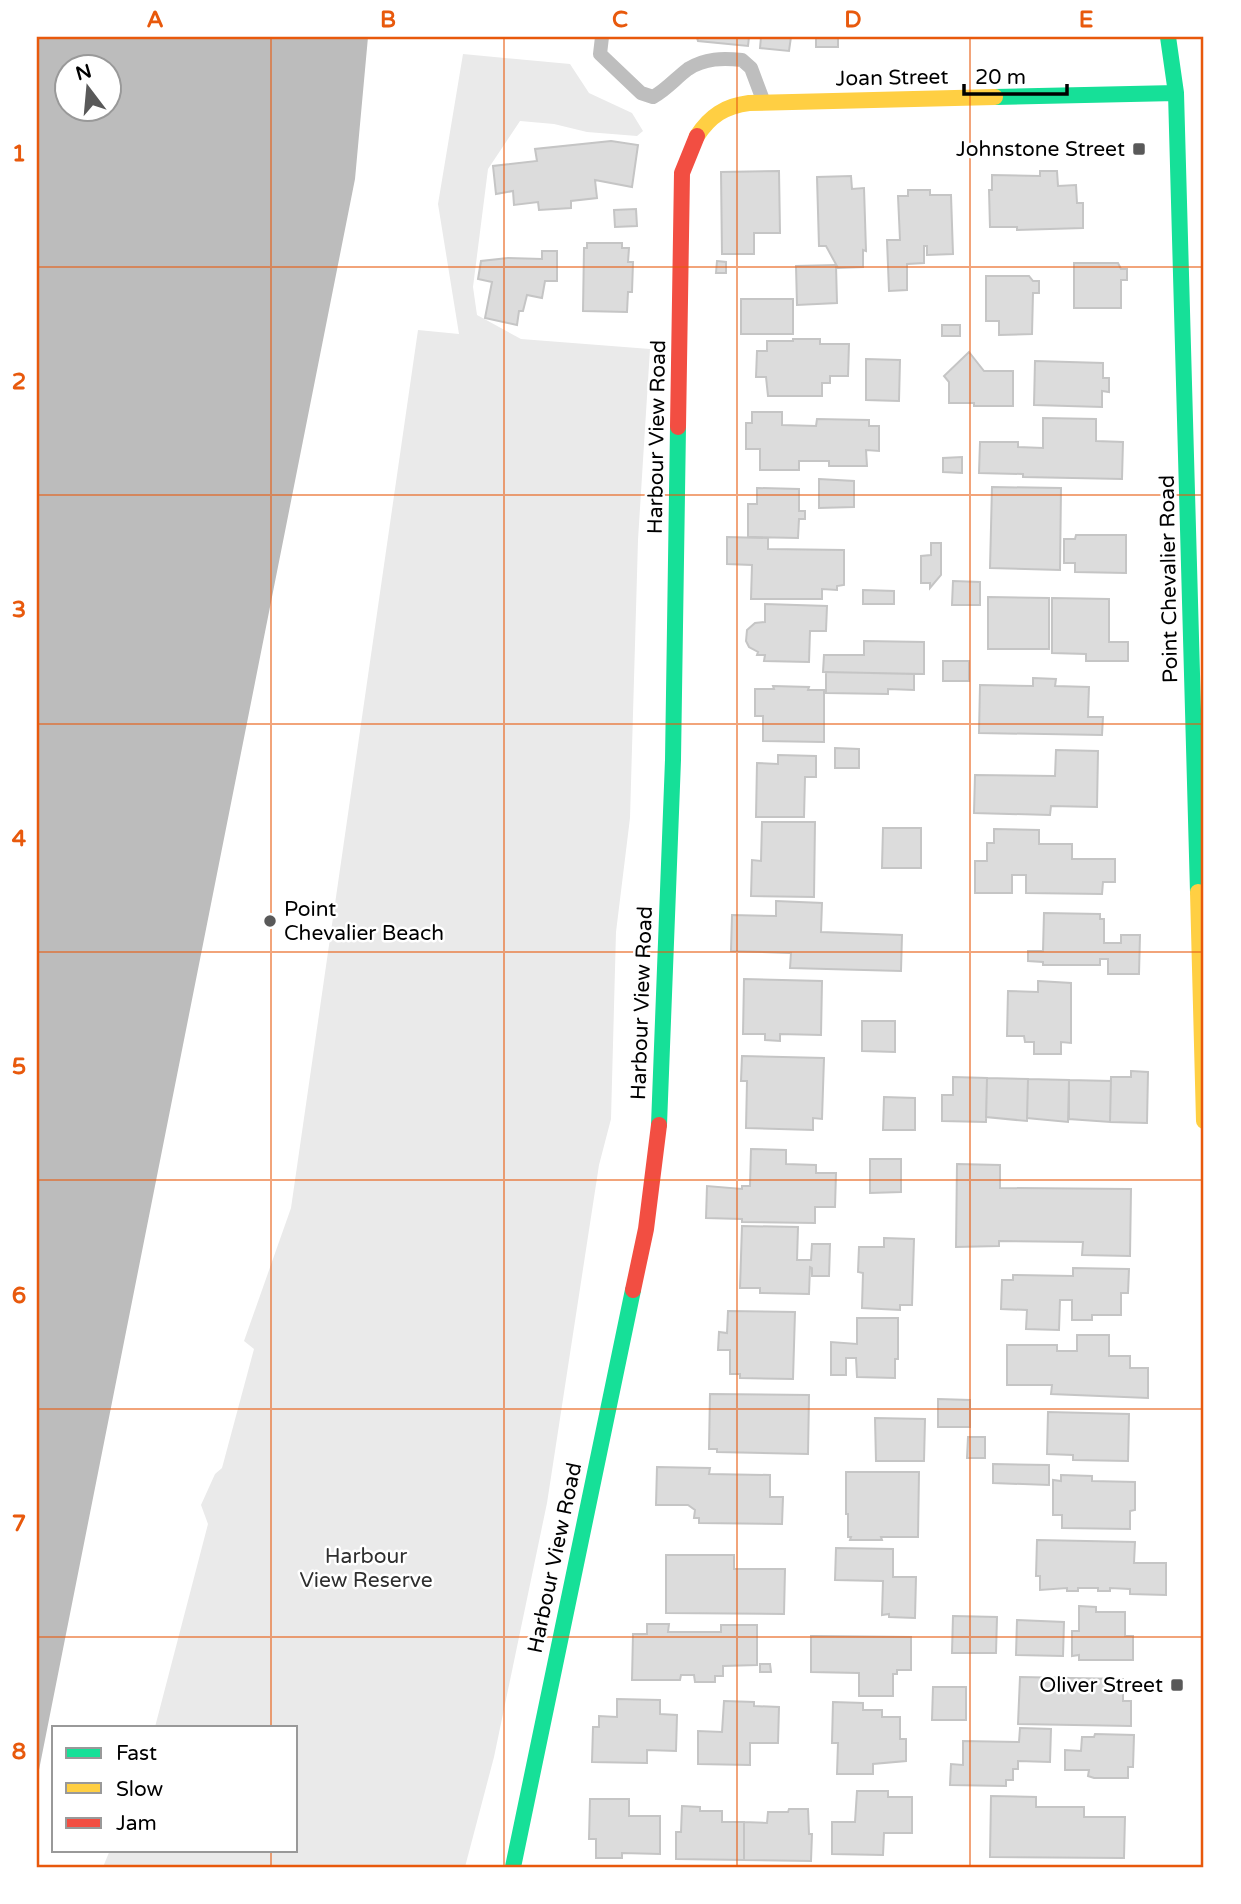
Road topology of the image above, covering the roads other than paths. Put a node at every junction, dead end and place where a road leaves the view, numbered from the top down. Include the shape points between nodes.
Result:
1 (602, 37) edge
2 (1168, 37) edge
3 (1176, 93) junction
4 (763, 101) junction
5 (701, 130) joint
6 (1204, 1121) edge
7 (513, 1867) edge

1 - 4 lane via 600,54 641,93 653,97 689,68 718,58 743,60 751,68
2 - 3 street, Point Chevalier Road
3 - 4 street, Joan Street
3 - 6 street, Point Chevalier Road
4 - 5 street, Joan Street via 724,109
5 - 7 street, Harbour View Road via 685,157 682,173 673,761 658,1139 646,1229

